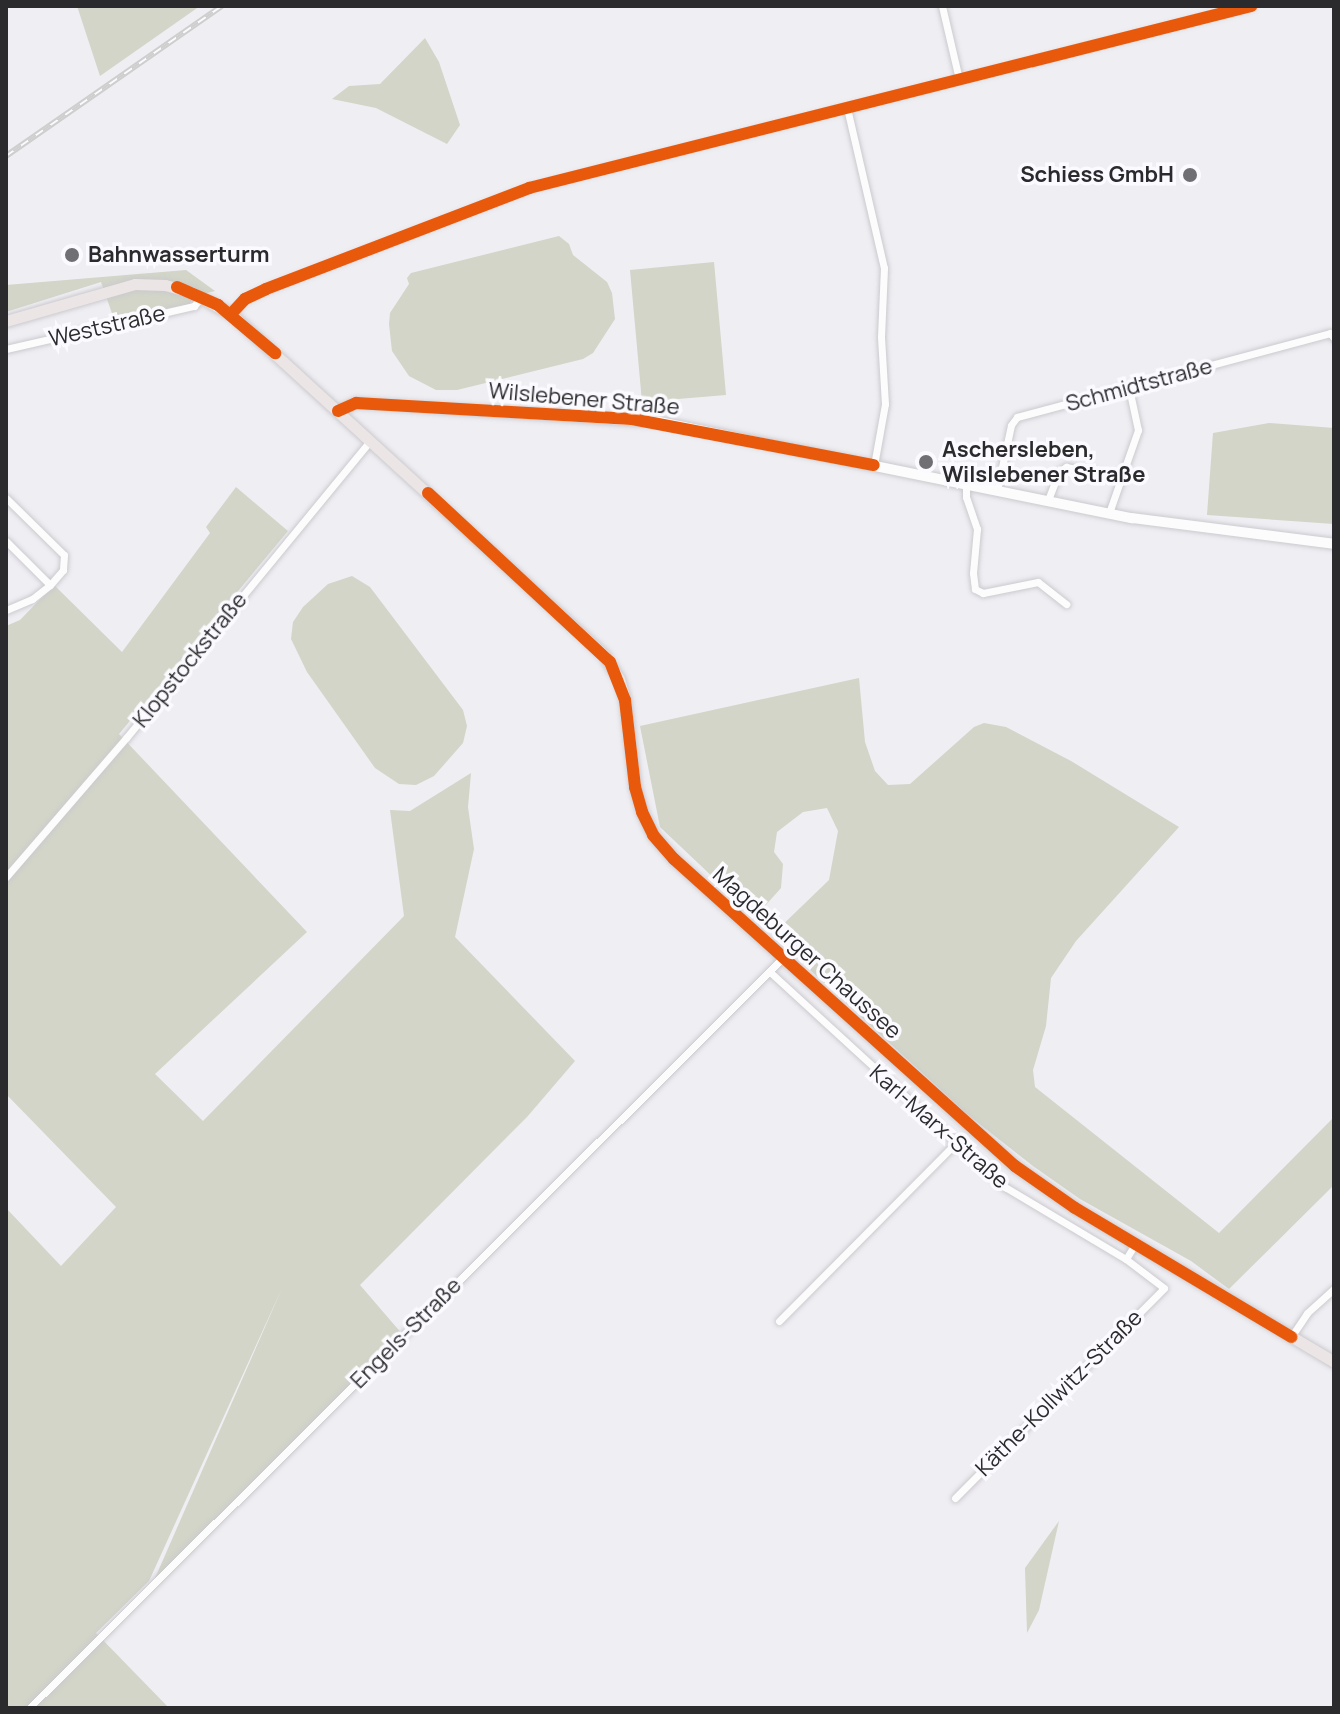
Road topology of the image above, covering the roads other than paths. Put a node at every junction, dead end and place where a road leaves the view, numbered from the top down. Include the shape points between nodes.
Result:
1 (942, 6) edge
2 (1251, 6) edge
3 (959, 79) junction
4 (847, 108) junction
5 (202, 296) junction
6 (231, 314) junction
7 (6, 321) edge
8 (1334, 338) edge
9 (6, 349) edge
10 (1129, 388) junction
11 (338, 411) junction
12 (370, 441) junction
13 (874, 465) junction
14 (1120, 478) junction
15 (966, 484) junction
16 (997, 490) junction
17 (6, 498) edge
18 (1048, 500) junction
19 (1113, 514) junction
20 (6, 541) edge
21 (1334, 544) edge
22 (50, 585) junction
23 (1066, 604) dead end
24 (6, 610) edge
25 (6, 877) edge
26 (783, 958) junction
27 (770, 972) junction
28 (955, 1144) junction
29 (1135, 1244) junction
30 (1126, 1259) junction
31 (1164, 1288) joint
32 (1334, 1289) edge
33 (779, 1321) dead end
34 (1291, 1337) junction
35 (1334, 1362) edge
36 (955, 1498) dead end
37 (29, 1708) edge

1 - 3 street
2 - 3 street
3 - 4 street
4 - 6 street via 529,188 245,299
4 - 13 street via 884,268 885,404
5 - 6 main road, Magdeburger Chaussee
5 - 7 main road, Magdeburger Chaussee via 165,285 135,284
5 - 9 street, Weststraße via 194,306
6 - 11 main road, Magdeburger Chaussee
8 - 10 street, Schmidtstraße via 1330,333
10 - 14 street via 1138,430
10 - 16 street, Schmidtstraße via 1013,420
11 - 12 main road, Magdeburger Chaussee
11 - 13 street, Wilslebener Straße via 356,403 632,419
12 - 25 street, Klopstockstraße
12 - 26 main road, Magdeburger Chaussee via 604,655 622,688 635,787 653,835
13 - 15 street, Wilslebener Straße
14 - 18 street via 1066,467
14 - 19 street
15 - 16 street, Wilslebener Straße
15 - 23 street via 977,529 975,589 983,593 1038,582
16 - 18 street, Wilslebener Straße
17 - 22 street via 64,555 63,570
18 - 19 street, Wilslebener Straße
19 - 21 street, Wilslebener Straße
20 - 22 street
22 - 24 street
26 - 27 street, Engels-Straße
26 - 29 main road, Magdeburger Chaussee via 995,1150 1056,1196
27 - 28 street, Karl-Marx-Straße
27 - 37 street, Engels-Straße
28 - 30 street, Karl-Marx-Straße via 1024,1200
28 - 33 street
29 - 30 street
29 - 34 main road, Magdeburger Chaussee
30 - 31 street, Karl-Marx-Straße
31 - 36 street, Käthe-Kollwitz-Straße
32 - 34 street via 1307,1313
34 - 35 main road, Magdeburger Chaussee

